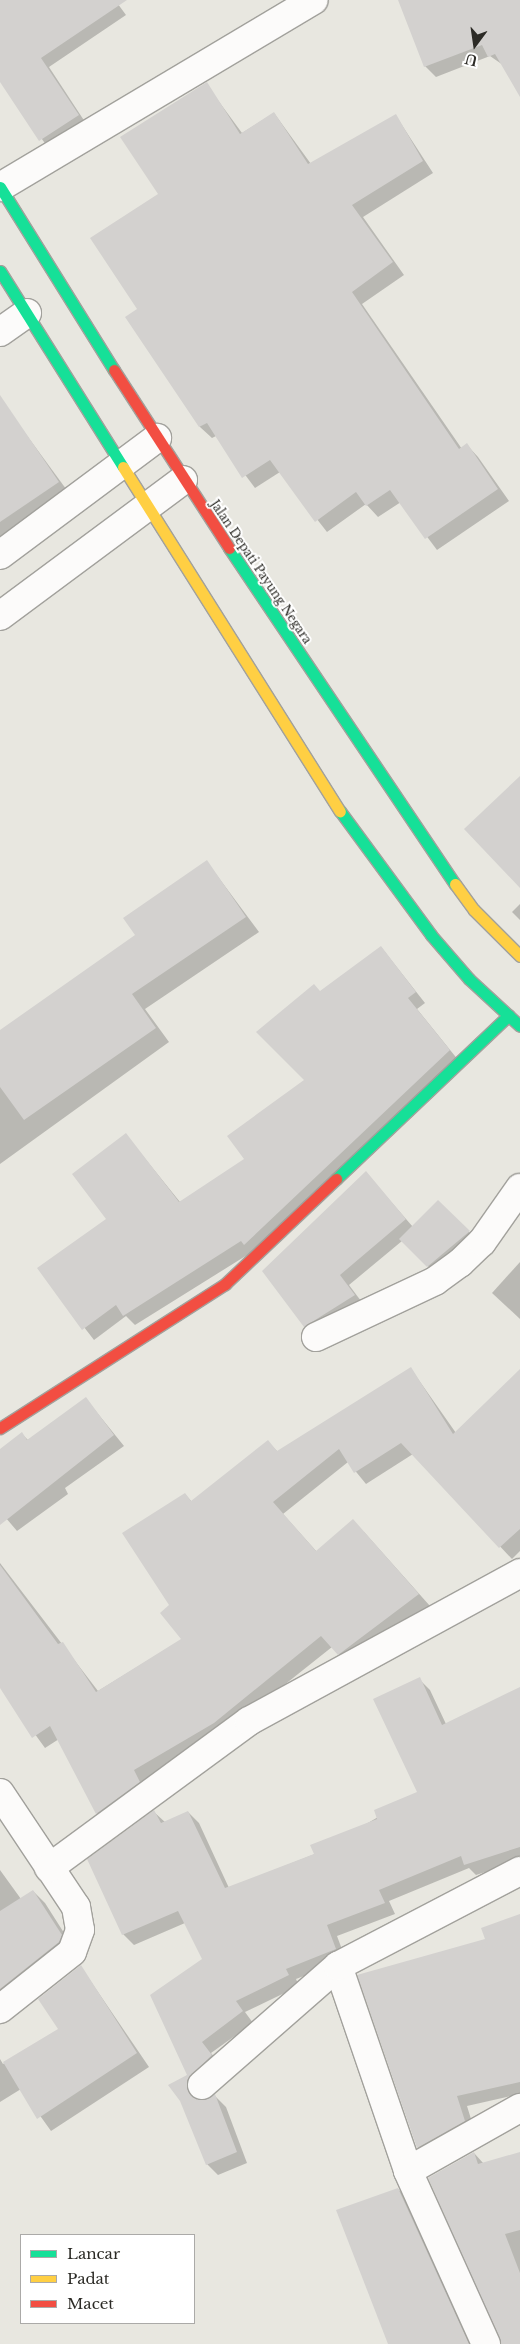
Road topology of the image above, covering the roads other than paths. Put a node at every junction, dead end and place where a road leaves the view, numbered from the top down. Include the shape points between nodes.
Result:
1 (314, 0) edge
2 (0, 187) edge
3 (0, 271) edge
4 (28, 312) junction
5 (0, 332) edge
6 (157, 438) junction
7 (120, 465) junction
8 (183, 480) junction
9 (144, 507) junction
10 (0, 555) edge
11 (0, 616) edge
12 (520, 956) edge
13 (509, 1015) junction
14 (520, 1026) edge
15 (520, 1188) edge
16 (316, 1337) dead end
17 (0, 1428) edge
18 (520, 1573) edge
19 (0, 1793) edge
20 (49, 1868) junction
21 (520, 1871) edge
22 (338, 1966) junction
23 (0, 2009) edge
24 (202, 2085) dead end
25 (520, 2108) edge
26 (408, 2172) junction
27 (486, 2344) edge

1 - 2 street
2 - 6 main road, Jalan Depati Payung Negara
3 - 4 main road
4 - 5 street
4 - 7 main road
6 - 7 street
6 - 8 main road, Jalan Depati Payung Negara
7 - 9 main road
7 - 10 street
8 - 9 street
8 - 12 main road, Jalan Depati Payung Negara via 417,830 474,910
9 - 11 street
9 - 13 main road via 323,787 394,888 469,979
13 - 14 main road
13 - 17 main road via 225,1284
15 - 16 street via 482,1242 435,1281
18 - 20 street via 249,1721
19 - 20 street
20 - 23 street via 76,1907 78,1942 57,1966
21 - 22 street
22 - 24 street
22 - 26 street
25 - 26 street
26 - 27 street

